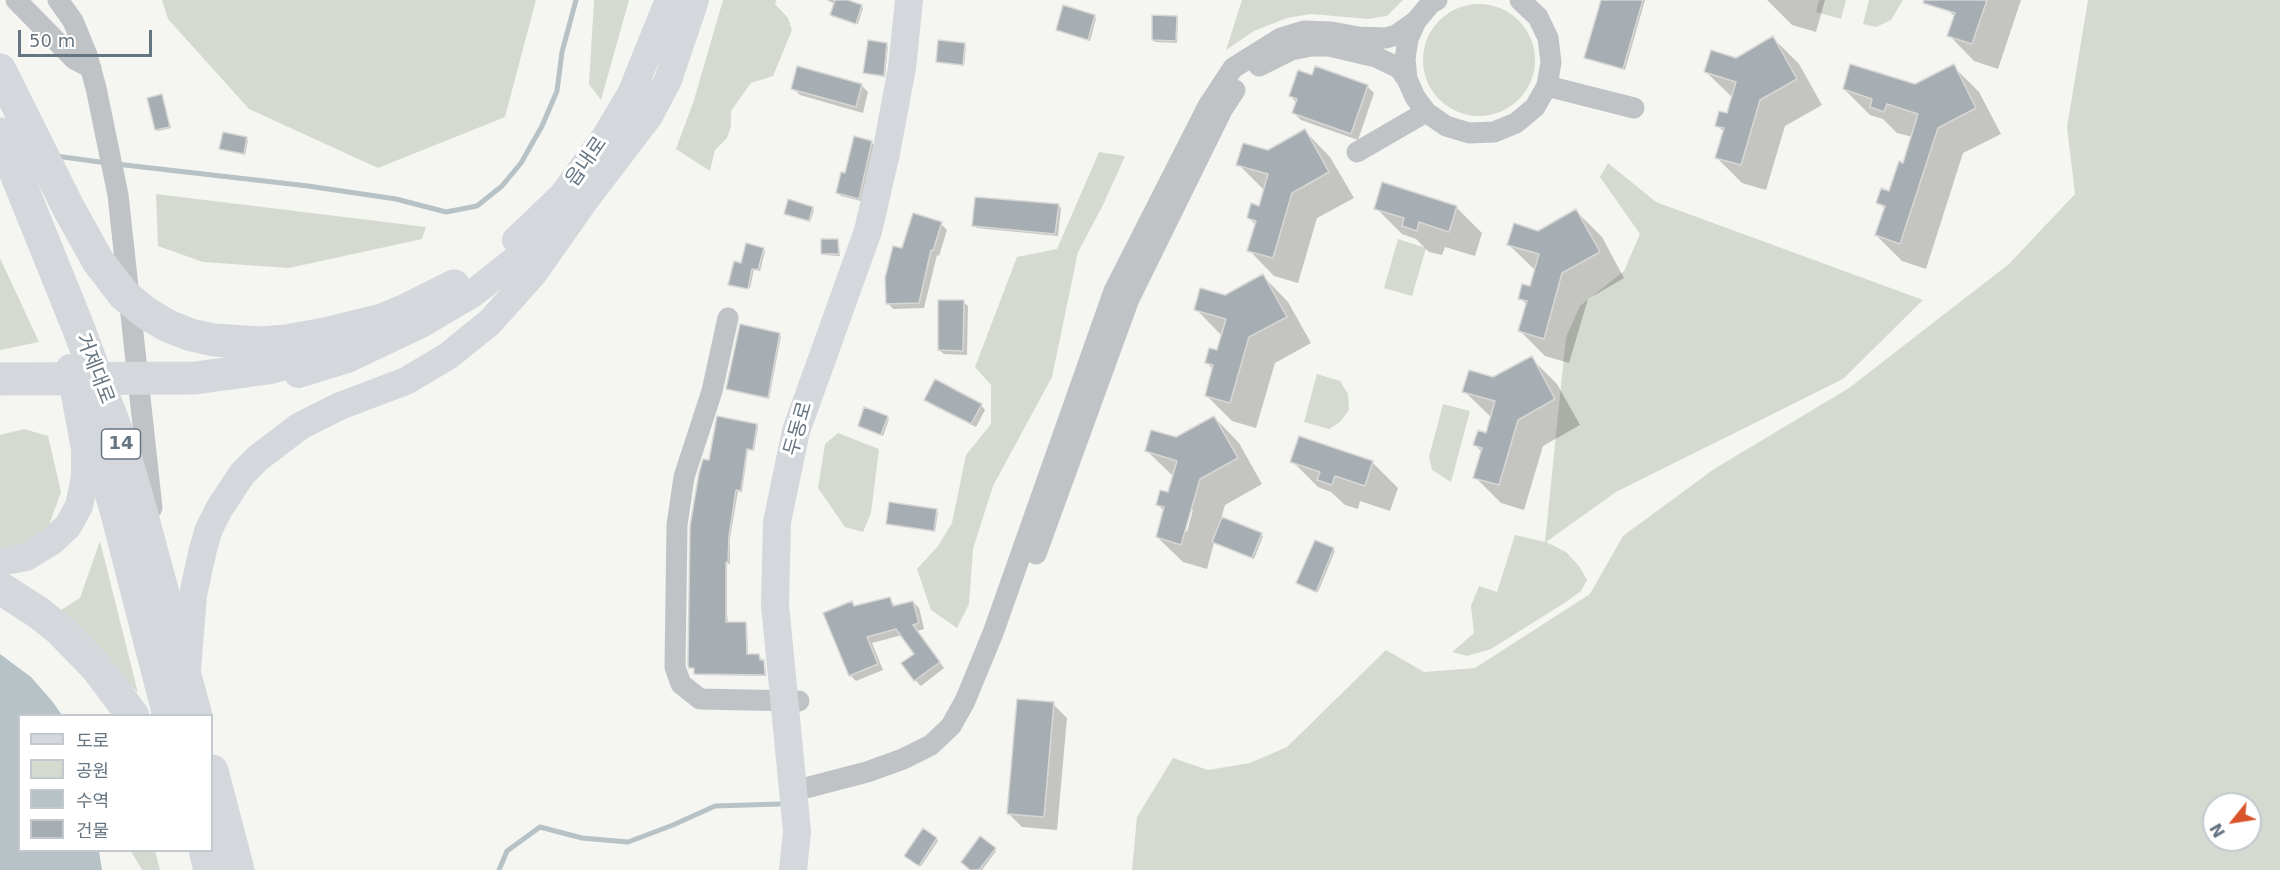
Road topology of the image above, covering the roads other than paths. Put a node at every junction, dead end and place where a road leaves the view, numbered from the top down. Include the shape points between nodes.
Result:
1 (16, 0) edge
2 (58, 0) edge
3 (669, 0) edge
4 (695, 0) edge
5 (909, 0) edge
6 (917, 0) edge
7 (1437, 0) edge
8 (1520, 0) edge
9 (1416, 21) junction
10 (91, 68) junction
11 (0, 70) edge
12 (1407, 79) junction
13 (1547, 86) junction
14 (1634, 108) dead end
15 (1426, 112) junction
16 (9, 132) edge
17 (1357, 152) dead end
18 (10, 187) edge
19 (585, 200) junction
20 (454, 286) junction
21 (728, 318) dead end
22 (70, 368) junction
23 (167, 385) junction
24 (7, 386) edge
25 (0, 562) edge
26 (161, 583) junction
27 (0, 588) edge
28 (186, 678) junction
29 (792, 701) junction
30 (132, 714) edge
31 (168, 714) edge
32 (195, 714) edge
33 (213, 775) edge
34 (802, 796) junction
35 (206, 852) edge
36 (210, 870) edge
37 (238, 870) edge
38 (793, 870) edge
39 (810, 870) edge

1 - 10 street via 74,59
2 - 10 street via 73,21
3 - 20 street, 읍내로 via 631,94 584,168 530,228
4 - 19 street, 읍내로 via 668,80 649,116
5 - 29 street, 두동로 via 902,68 868,231 796,431 777,522 775,605
6 - 29 street, 두동로 via 899,135 876,242 808,438 792,526
7 - 9 street
8 - 13 street via 1538,17 1548,39 1551,62
9 - 12 street via 1408,39
9 - 34 street via 1386,38 1304,31 1281,38 1233,68 1208,106 1114,291 993,633 951,726 931,745 903,759
10 - 26 street via 116,186
11 - 16 highway
12 - 15 street
12 - 34 street via 1399,68 1376,57 1329,46 1311,46 1291,50 1260,65 1242,80 1222,110 1129,299 997,662 970,720 944,750 911,771
13 - 14 street
13 - 15 street via 1535,107 1516,123 1494,132 1469,133 1446,126
15 - 17 street
16 - 18 highway, 거제대로 / 14
16 - 20 highway via 52,174 89,246 124,295 146,313 191,335 261,343 325,334 382,320
18 - 22 highway, 거제대로 / 14
18 - 26 highway, 거제대로 / 14 via 82,338 122,447
19 - 23 street via 538,244 472,294 374,348 319,369 234,386
19 - 28 street via 514,297 470,340 406,381 322,413 258,458 242,474 219,508 203,549 193,596
20 - 23 highway via 376,331 316,355 242,373
21 - 29 street via 712,391 684,477 677,525 675,667 681,684 700,699
22 - 25 street via 85,449 79,506 68,526 51,542 26,557
22 - 31 highway, 거제대로 / 14 via 100,451
23 - 24 highway
26 - 28 highway, 거제대로 / 14
27 - 30 highway via 60,630 97,668
28 - 32 highway, 거제대로 / 14
29 - 34 street, 두동로
33 - 37 highway
34 - 38 street, 두동로
34 - 39 street, 두동로 via 814,826
35 - 36 highway

